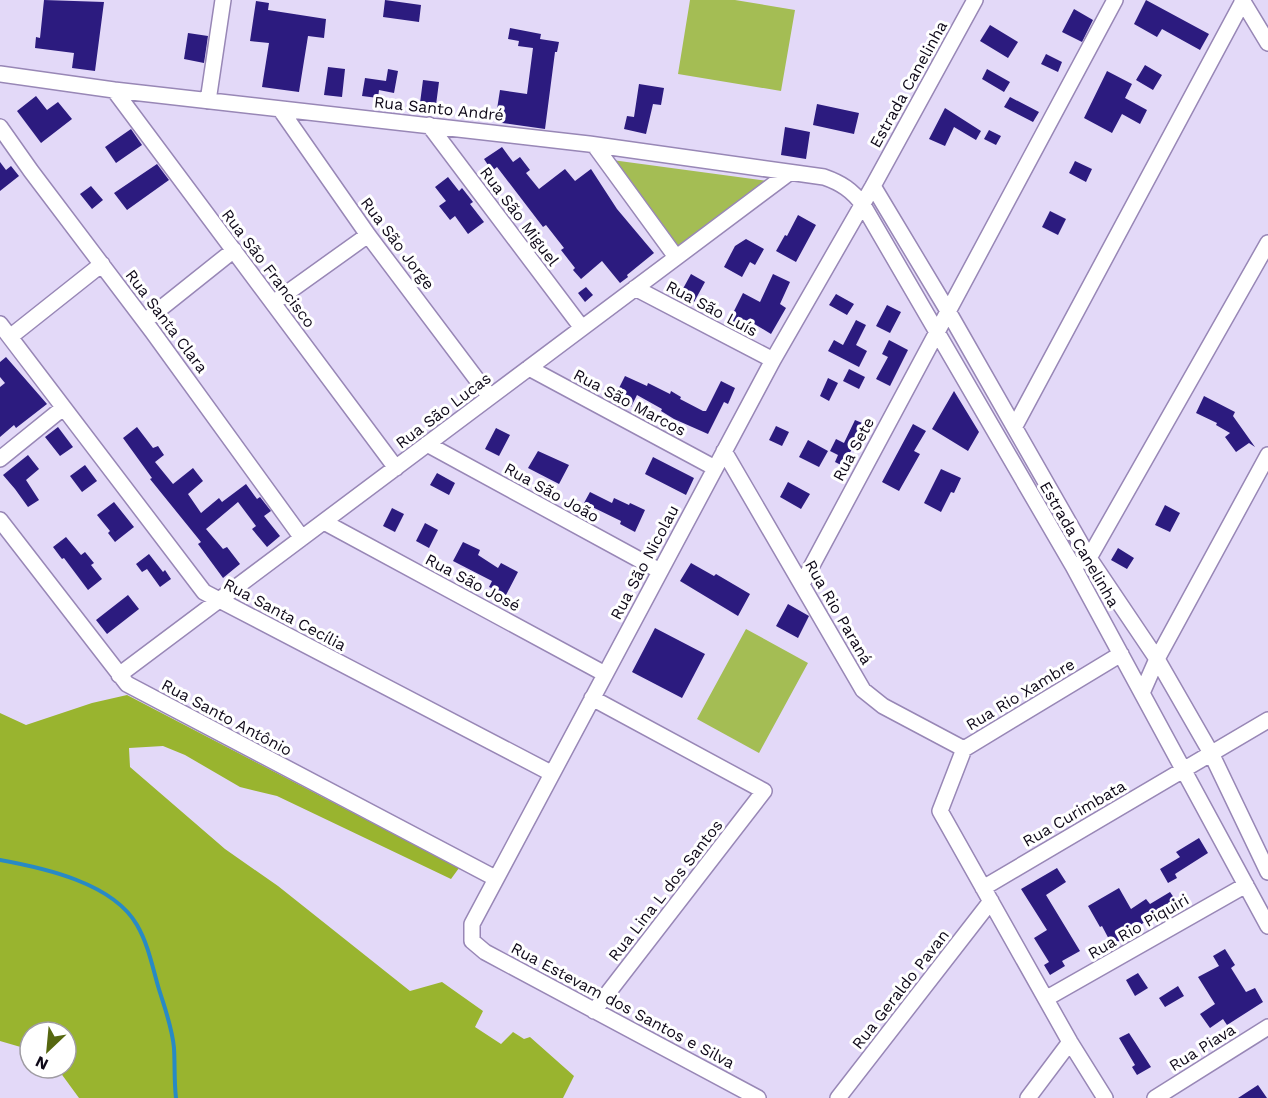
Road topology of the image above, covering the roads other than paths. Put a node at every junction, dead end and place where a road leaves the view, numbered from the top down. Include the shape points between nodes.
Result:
1 (223, 0) edge
2 (975, 0) edge
3 (1114, 0) edge
4 (1243, 1) edge
5 (1268, 43) edge
6 (0, 74) edge
7 (114, 90) junction
8 (208, 101) junction
9 (280, 109) junction
10 (429, 125) junction
11 (0, 127) edge
12 (595, 146) junction
13 (789, 173) junction
14 (873, 186) junction
15 (863, 205) junction
16 (368, 235) junction
17 (1268, 246) edge
18 (234, 250) junction
19 (676, 257) junction
20 (102, 264) junction
21 (635, 288) junction
22 (273, 303) junction
23 (948, 311) junction
24 (145, 321) junction
25 (0, 324) edge
26 (582, 328) junction
27 (936, 330) junction
28 (10, 337) junction
29 (772, 360) junction
30 (529, 368) junction
31 (490, 397) junction
32 (63, 408) junction
33 (1015, 426) junction
34 (427, 444) junction
35 (724, 451) junction
36 (1268, 455) edge
37 (0, 459) edge
38 (396, 468) junction
39 (715, 468) junction
40 (0, 520) edge
41 (324, 522) junction
42 (302, 538) junction
43 (1089, 558) junction
44 (1073, 566) junction
45 (660, 571) junction
46 (802, 584) junction
47 (218, 600) junction
48 (1121, 654) junction
49 (1157, 659) junction
50 (605, 674) junction
51 (119, 675) junction
52 (1142, 693) junction
53 (592, 698) junction
54 (1268, 720) edge
55 (964, 749) junction
56 (1211, 753) junction
57 (1184, 770) junction
58 (551, 773) junction
59 (1268, 872) edge
60 (495, 878) junction
61 (1246, 885) junction
62 (987, 895) junction
63 (1268, 926) edge
64 (472, 941) joint
65 (1047, 998) junction
66 (594, 1011) junction
67 (1268, 1027) edge
68 (1071, 1042) junction
69 (758, 1098) edge
70 (838, 1098) edge
71 (1028, 1098) edge
72 (1105, 1098) edge
73 (1155, 1098) edge

1 - 8 street
2 - 14 street, Estrada Canelinha
3 - 23 street, Rua Sete
4 - 5 street
4 - 33 street
6 - 7 street, Rua Santo André
7 - 8 street, Rua Santo André
7 - 18 street, Rua São Francisco
8 - 9 street, Rua Santo André
9 - 10 street, Rua Santo André
9 - 16 street, Rua São Jorge
10 - 12 street, Rua Santo André
10 - 26 street, Rua São Miguel
11 - 20 street, Rua Santa Clara
12 - 13 street, Rua Santo André
12 - 19 street
13 - 15 street, Rua Santo André via 841,183
13 - 19 street, Rua São Lucas
14 - 15 street, Estrada Canelinha
14 - 23 street, Estrada Canelinha
15 - 27 street, Estrada Canelinha
15 - 29 street, Rua São Nicolau
16 - 22 street
16 - 31 street, Rua São Jorge
17 - 43 street
18 - 22 street, Rua São Francisco
18 - 24 street
19 - 21 street, Rua São Lucas
20 - 24 street, Rua Santa Clara
20 - 28 street
21 - 26 street, Rua São Lucas
21 - 29 street, Rua São Luís
22 - 38 street, Rua São Francisco
23 - 27 street, Rua Sete
23 - 33 street, Estrada Canelinha
24 - 42 street, Rua Santa Clara
25 - 28 street, Rua Santa Cecília
26 - 30 street, Rua São Lucas
27 - 44 street, Estrada Canelinha
27 - 46 street, Rua Sete
28 - 32 street, Rua Santa Cecília
29 - 35 street, Rua São Nicolau
30 - 31 street, Rua São Lucas
30 - 39 street, Rua São Marcos
31 - 34 street, Rua São Lucas
32 - 37 street
32 - 47 street, Rua Santa Cecília via 204,592
33 - 43 street, Estrada Canelinha
34 - 38 street, Rua São Lucas
34 - 45 street, Rua São João
35 - 39 street, Rua São Nicolau
35 - 46 street, Rua Rio Paraná
36 - 49 street
38 - 41 street, Rua São Lucas
39 - 45 street, Rua São Nicolau
40 - 51 street, Rua Santo Antônio
41 - 42 street, Rua São Lucas
41 - 50 street, Rua São José
42 - 47 street, Rua São Lucas
43 - 44 street
43 - 49 street, Estrada Canelinha
44 - 48 street, Estrada Canelinha
45 - 50 street, Rua São Nicolau
46 - 55 street, Rua Rio Paraná via 867,694
47 - 51 street, Rua São Lucas
47 - 58 street, Rua Santa Cecília
48 - 52 street, Estrada Canelinha
48 - 55 street, Rua Rio Xambre
49 - 52 street
49 - 56 street, Estrada Canelinha
50 - 53 street, Rua São Nicolau
51 - 60 street, Rua Santo Antônio via 127,684
52 - 57 street, Estrada Canelinha
53 - 58 street, Rua São Nicolau
53 - 66 street, Rua Lina L dos Santos via 764,791
54 - 56 street, Rua Curimbata
55 - 62 street, Rua Rio Xambre via 940,811
56 - 57 street, Rua Curimbata
56 - 59 street, Estrada Canelinha
57 - 61 street, Estrada Canelinha
57 - 62 street, Rua Curimbata
58 - 60 street, Rua São Nicolau
60 - 64 street, Rua São Nicolau via 472,924
61 - 63 street, Estrada Canelinha
61 - 65 street, Rua Rio Piquiri
62 - 65 street
62 - 70 street, Rua Geraldo Pavan
64 - 66 street, Rua Estevam dos Santos e Silva via 485,952
65 - 68 street
66 - 69 street, Rua Estevam dos Santos e Silva
67 - 73 street, Rua Piava
68 - 71 street
68 - 72 street

